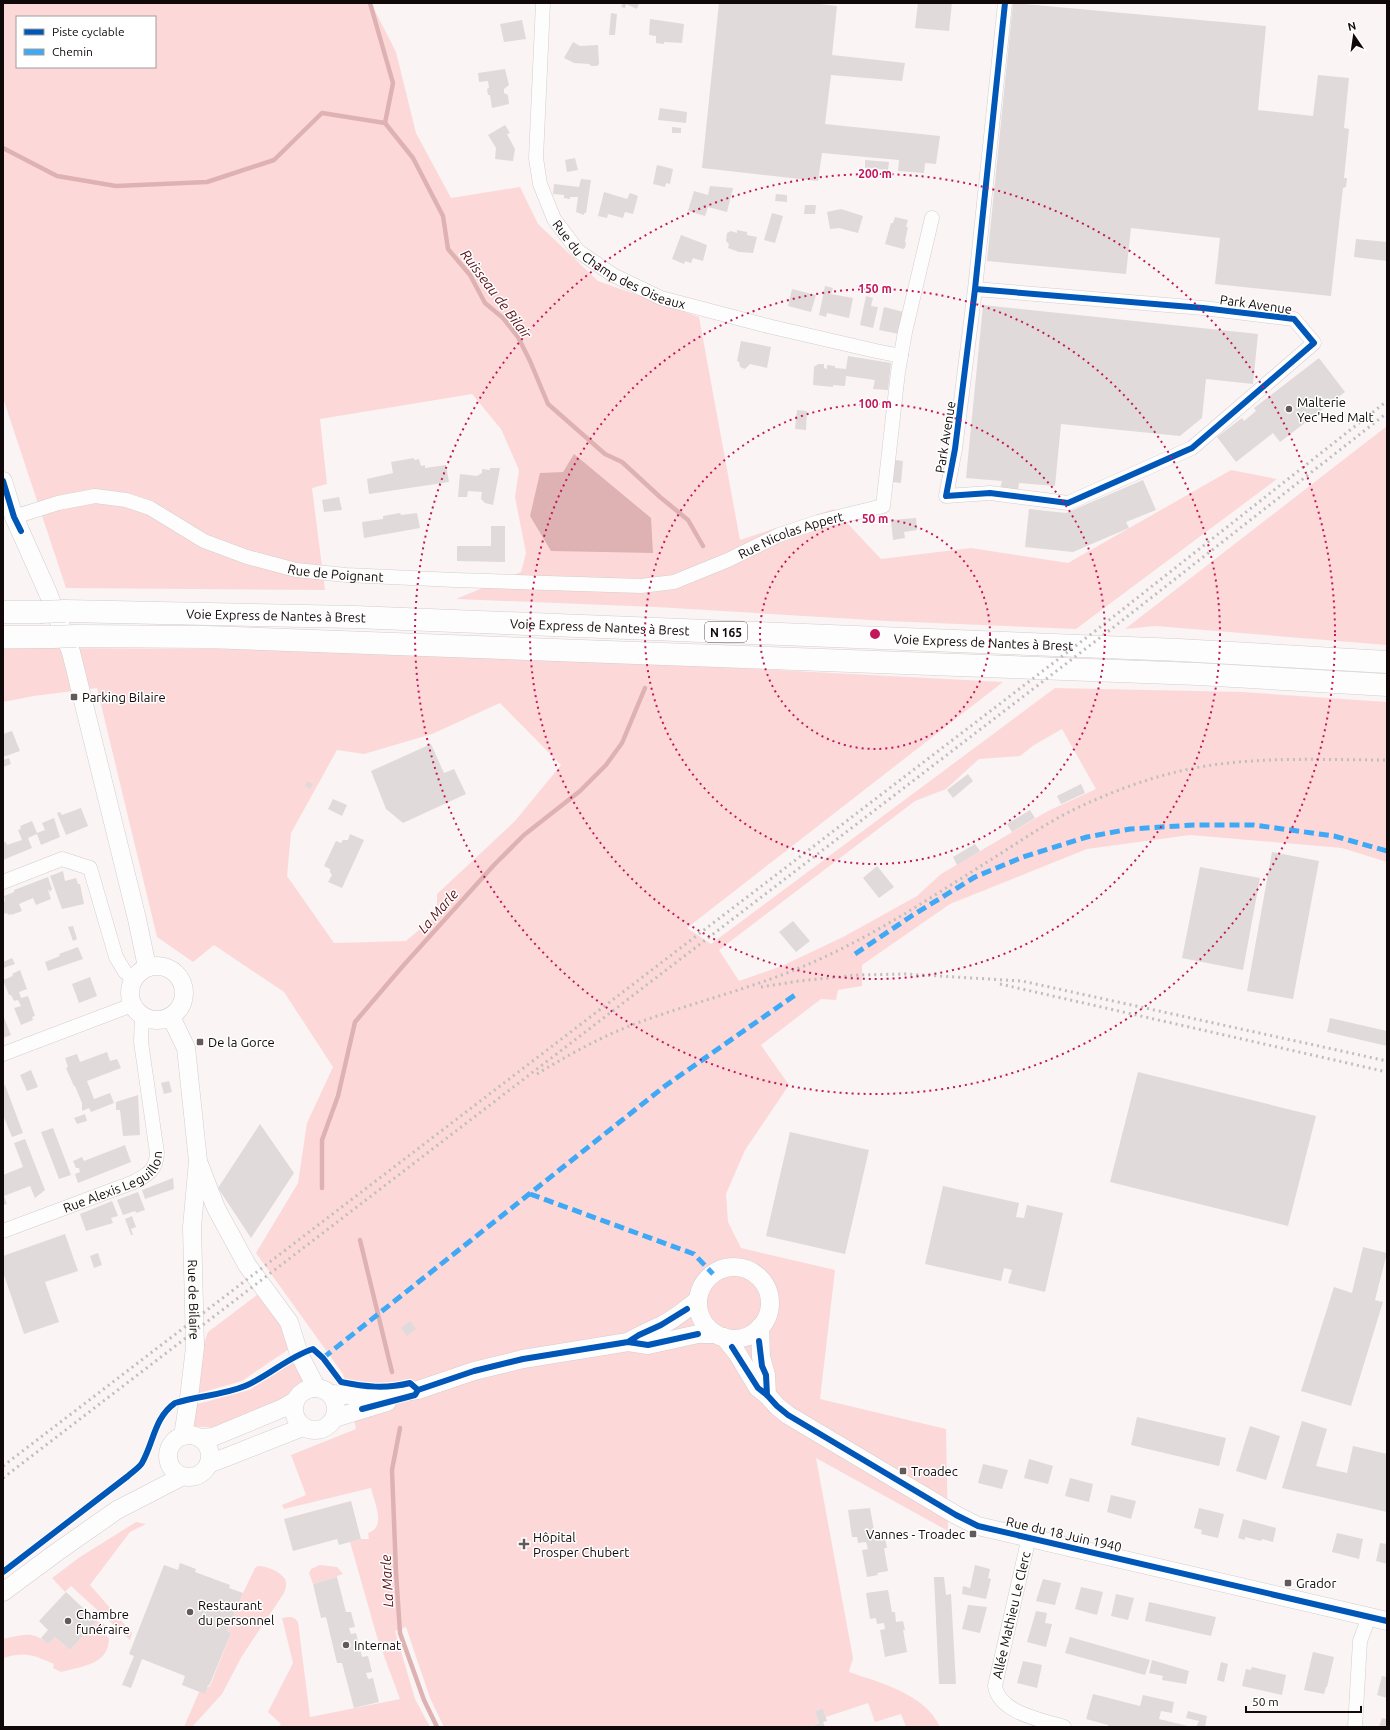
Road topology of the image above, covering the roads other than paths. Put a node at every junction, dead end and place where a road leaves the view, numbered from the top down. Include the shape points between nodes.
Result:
1 (543, 3) edge
2 (1005, 3) edge
3 (932, 218) dead end
4 (975, 289) junction
5 (901, 356) junction
6 (3, 482) edge
7 (14, 517) junction
8 (674, 582) joint
9 (3, 612) edge
10 (3, 637) edge
11 (1387, 662) edge
12 (1387, 685) edge
13 (3, 882) edge
14 (140, 972) junction
15 (137, 1010) junction
16 (170, 1017) junction
17 (3, 1054) edge
18 (198, 1161) junction
19 (3, 1231) edge
20 (698, 1300) junction
21 (760, 1327) junction
22 (720, 1336) junction
23 (628, 1342) junction
24 (418, 1390) junction
25 (324, 1391) junction
26 (767, 1394) junction
27 (295, 1401) junction
28 (335, 1418) junction
29 (303, 1427) junction
30 (182, 1436) junction
31 (201, 1438) junction
32 (209, 1464) junction
33 (177, 1471) junction
34 (1029, 1537) junction
35 (3, 1592) edge
36 (1369, 1617) junction
37 (1387, 1621) edge
38 (1064, 1727) edge
39 (1355, 1727) edge

1 - 5 street, Rue du Champ des Oiseaux via 536,158 540,184 554,219 578,251 613,275 661,298 772,327
2 - 4 street
3 - 5 street, Rue Nicolas Appert
4 - 4 street, Park Avenue via 955,450 946,496 990,493 1068,503 1192,448 1314,343 1294,319 1203,308
5 - 8 street, Rue Nicolas Appert via 883,506 818,522 779,535
6 - 7 street
7 - 8 street, Rue de Poignant via 58,502 95,496 126,500 150,508 204,541 247,557 296,570 346,575 547,584 641,586
7 - 14 street via 71,652 137,919
9 - 11 highway, Voie Express de Nantes à Brest / N 165, bridge via 355,617 1136,648
10 - 12 highway, Voie Express de Nantes à Brest / N 165, bridge via 208,637 1198,674
13 - 14 street via 62,860 90,868 116,957 125,972
14 - 15 street via 129,993
14 - 16 street via 160,965 171,969 181,979 184,995 180,1008
15 - 16 street via 158,1020
15 - 17 street
15 - 19 street, Rue Alexis Leguillon via 158,1153 156,1164 148,1174 134,1182
16 - 18 street, Rue de Bilaire via 186,1048
18 - 25 street, Rue de Bilaire via 216,1208 248,1265 289,1322 299,1354
18 - 30 street, Rue de Bilaire via 192,1227 195,1347
20 - 21 street via 703,1285 713,1274 727,1268 742,1268 755,1274 765,1285 770,1299 769,1312
20 - 22 street via 702,1320
20 - 23 street via 675,1318
21 - 22 street via 744,1338 729,1339
21 - 26 street via 760,1357 766,1375
22 - 23 street via 698,1334 648,1345
22 - 26 street, Rue du 18 Juin 1940 via 737,1353 758,1388
23 - 24 street via 488,1367
24 - 25 street via 367,1396
24 - 28 street via 415,1395
25 - 27 street via 306,1389
25 - 28 street via 337,1405
26 - 34 street, Rue du 18 Juin 1940 via 788,1415 956,1515 978,1526
27 - 29 street via 295,1415
27 - 31 street via 213,1437
28 - 29 street via 321,1430
29 - 32 street
30 - 31 street
30 - 33 street via 176,1440 169,1452
31 - 32 street via 209,1450
32 - 33 street via 200,1474 189,1477
33 - 35 street via 57,1552
34 - 36 street, Rue du 18 Juin 1940
34 - 38 street, Allée Mathieu Le Clerc via 995,1686 996,1692 1000,1700 1012,1709
36 - 37 street, Rue du 18 Juin 1940
36 - 39 street via 1360,1641

